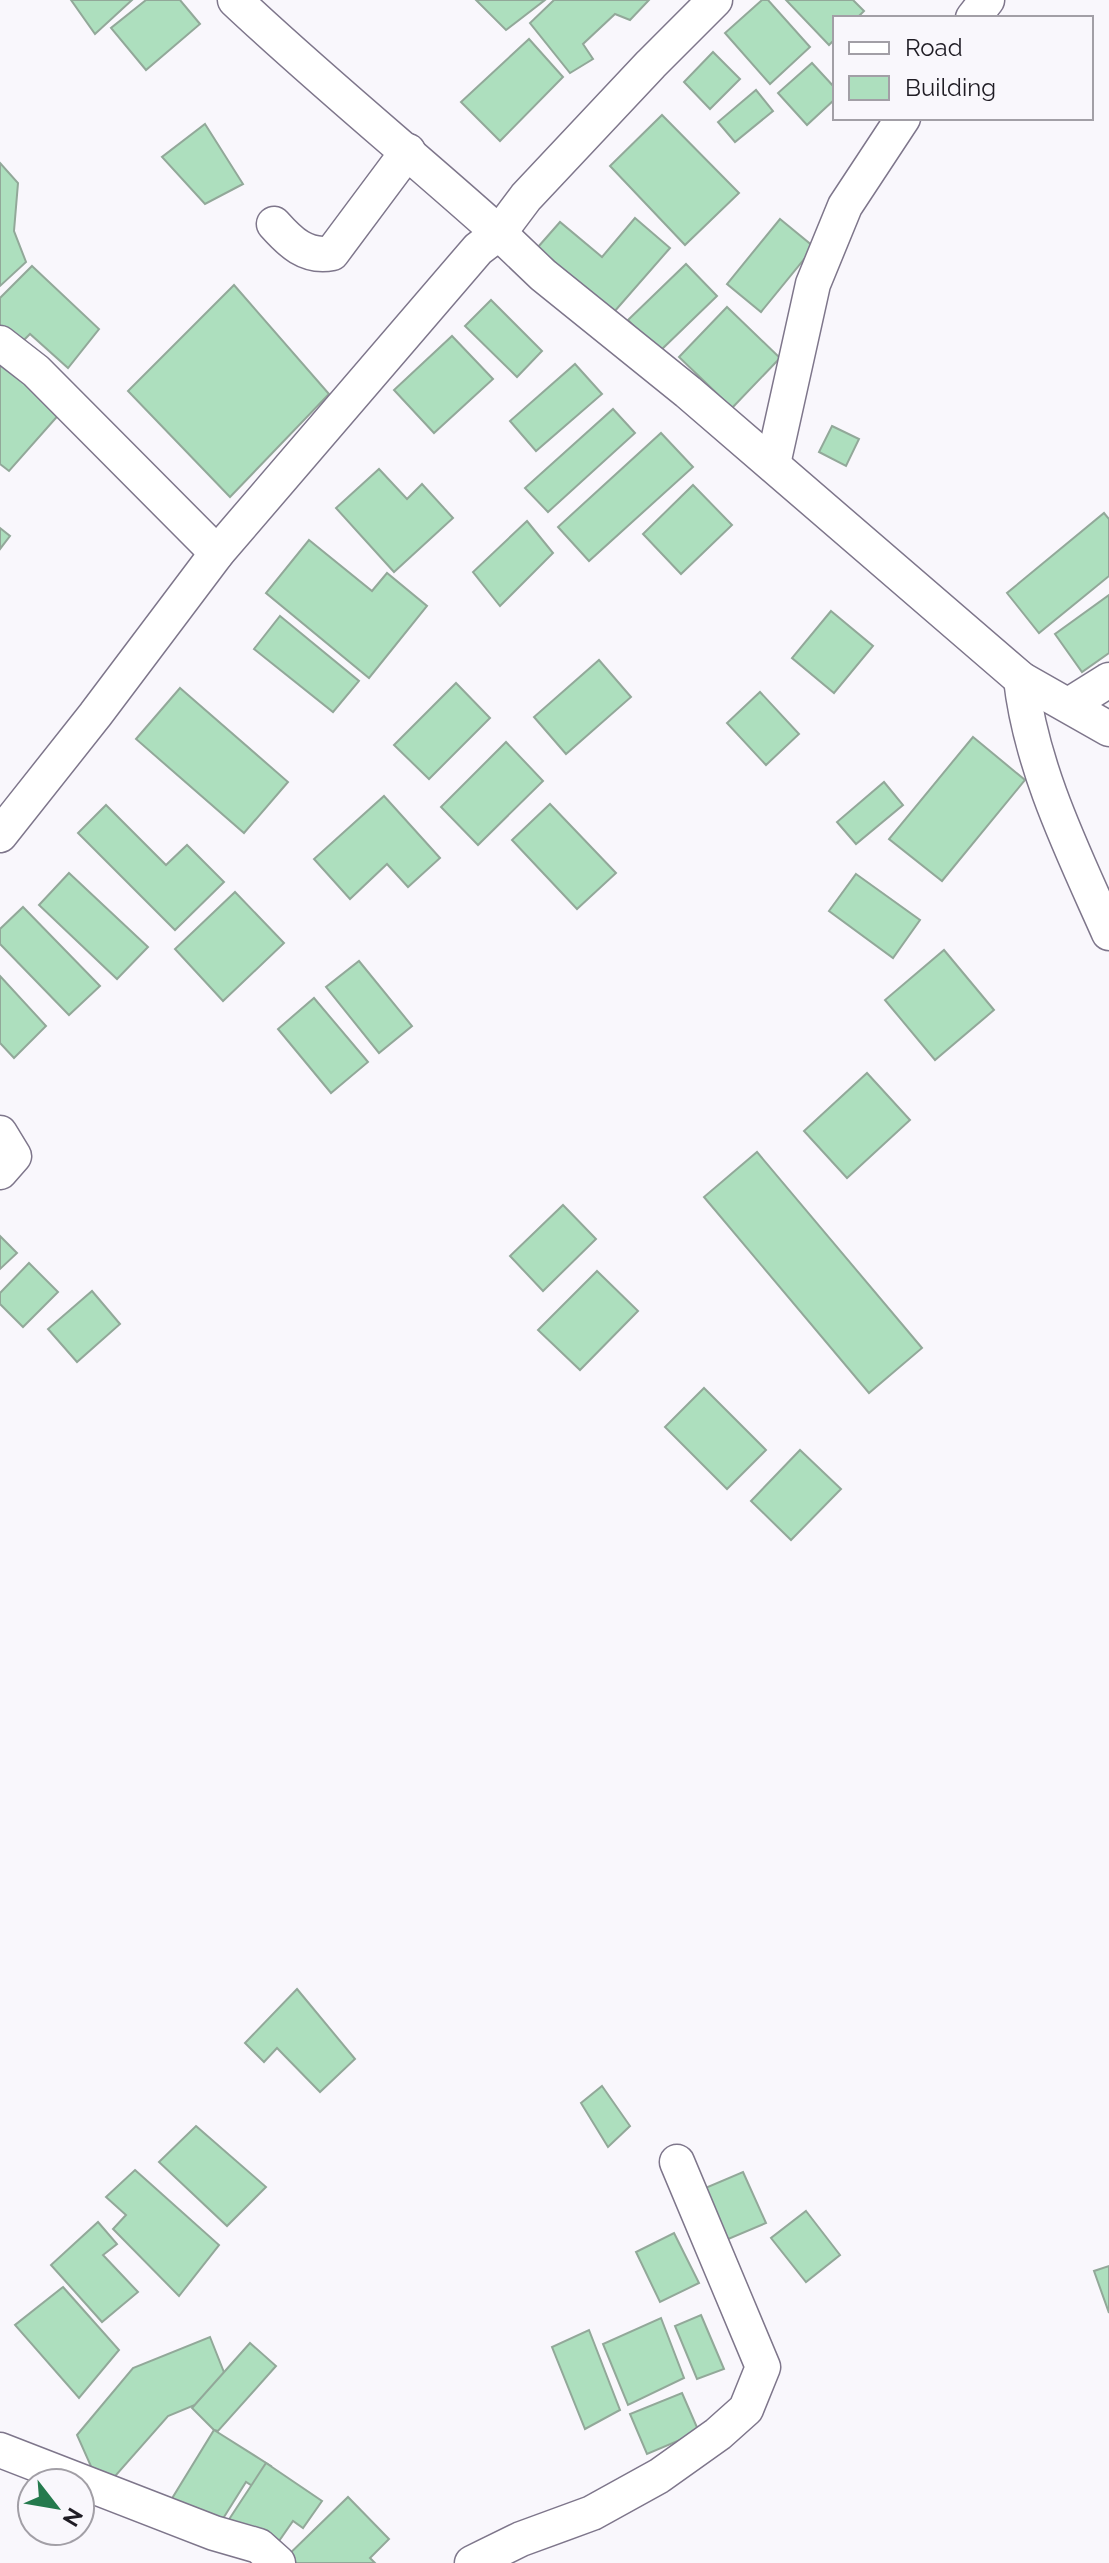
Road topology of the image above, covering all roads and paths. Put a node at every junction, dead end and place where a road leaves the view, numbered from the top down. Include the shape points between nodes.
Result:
1 (235, 0) edge
2 (987, 0) edge
3 (707, 3) edge
4 (975, 16) edge
5 (902, 120) edge
6 (408, 151) junction
7 (274, 224) dead end
8 (499, 233) junction
9 (0, 343) edge
10 (773, 464) junction
11 (217, 553) junction
12 (1021, 679) junction
13 (1109, 680) edge
14 (1069, 705) junction
15 (1109, 729) edge
16 (0, 835) edge
17 (1109, 933) edge
18 (0, 1133) edge
19 (0, 1172) edge
20 (677, 2162) dead end
21 (0, 2450) edge
22 (278, 2563) edge
23 (472, 2563) edge

1 - 6 street
2 - 4 street
3 - 8 street via 526,197
5 - 10 street via 845,206 813,284
6 - 7 street via 332,253 319,256 292,244
6 - 8 street
8 - 10 street
8 - 11 street via 478,249
9 - 11 street via 36,371
10 - 12 street
11 - 16 street
12 - 14 street
12 - 17 street via 1056,813
13 - 14 street
14 - 15 street
18 - 19 street via 14,1156
20 - 23 street via 763,2367 746,2409 659,2476 592,2513
21 - 22 street via 259,2546

